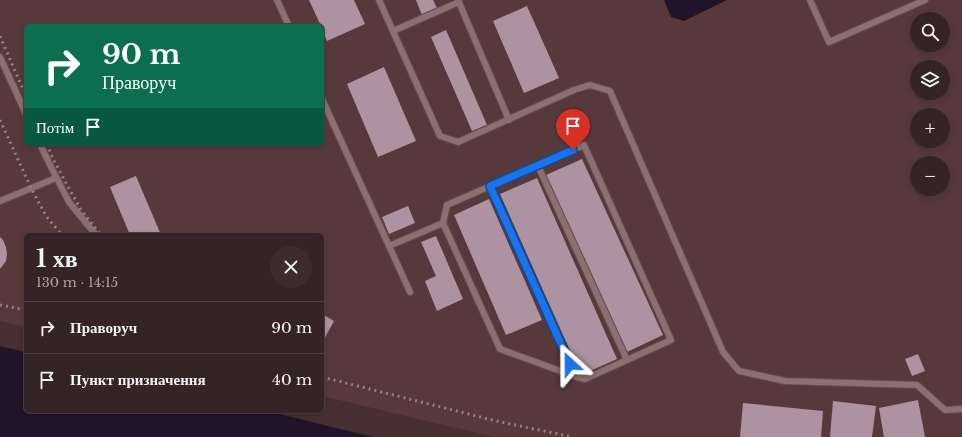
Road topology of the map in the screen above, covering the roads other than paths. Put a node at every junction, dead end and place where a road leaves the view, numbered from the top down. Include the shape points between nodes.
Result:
1 (277, 0) edge
2 (379, 0) edge
3 (810, 0) edge
4 (925, 0) edge
5 (459, 1) edge
6 (288, 24) edge
7 (393, 31) junction
8 (0, 57) edge
9 (324, 103) edge
10 (24, 110) edge
11 (509, 120) junction
12 (41, 146) edge
13 (538, 166) junction
14 (56, 178) junction
15 (490, 186) junction
16 (0, 201) edge
17 (443, 223) junction
18 (94, 233) edge
19 (389, 246) junction
20 (410, 292) dead end
21 (627, 360) junction
22 (577, 377) junction
23 (962, 409) edge

1 - 6 lane
2 - 7 lane
3 - 4 lane via 829,42
5 - 7 lane
5 - 11 lane
7 - 11 lane via 440,136 458,142
8 - 10 lane
9 - 19 lane
11 - 23 lane via 590,85 610,91 723,352 739,371 785,381 917,386 945,410
12 - 14 lane
13 - 15 lane
13 - 21 lane
13 - 21 lane via 584,145 671,340
14 - 16 lane
14 - 18 lane via 69,202
15 - 17 lane via 447,205
15 - 22 lane
17 - 19 lane
17 - 22 lane via 500,349
19 - 20 lane
21 - 22 lane via 585,379

